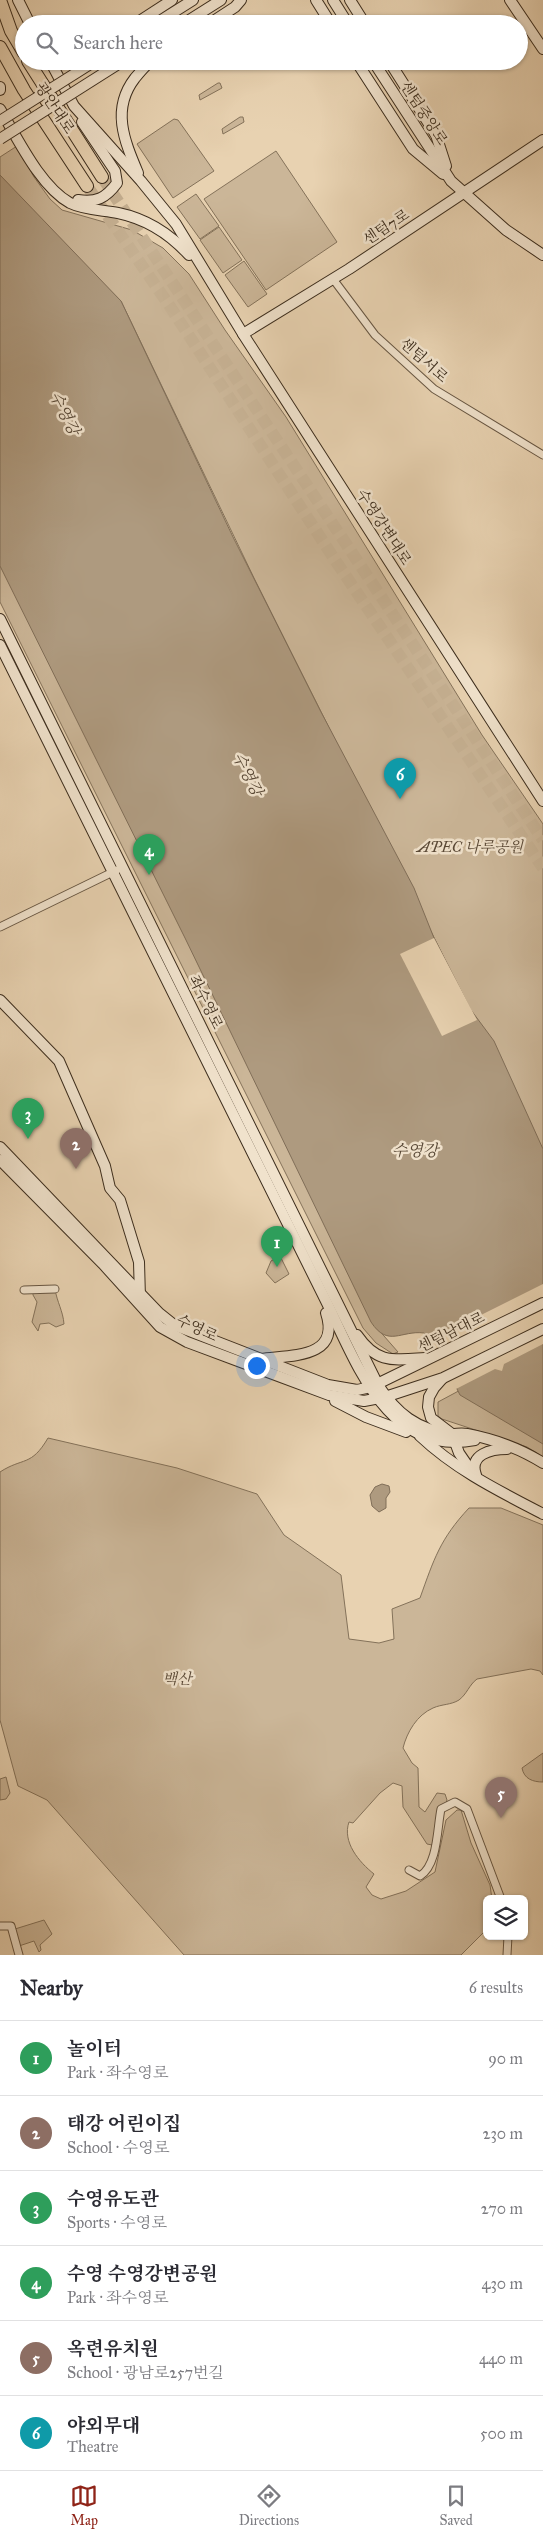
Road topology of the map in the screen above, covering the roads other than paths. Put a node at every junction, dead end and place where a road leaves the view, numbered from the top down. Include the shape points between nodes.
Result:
1 (0, 0) edge
2 (172, 0) edge
3 (193, 0) edge
4 (221, 0) edge
5 (241, 0) edge
6 (316, 0) edge
7 (332, 0) edge
8 (350, 0) edge
9 (510, 0) edge
10 (19, 3) edge
11 (26, 15) edge
12 (148, 15) edge
13 (169, 15) edge
14 (197, 15) edge
15 (223, 15) edge
16 (325, 15) edge
17 (342, 15) edge
18 (359, 15) edge
19 (520, 15) edge
20 (528, 27) edge
21 (15, 38) edge
22 (0, 47) edge
23 (543, 49) edge
24 (34, 70) edge
25 (55, 70) edge
26 (81, 70) edge
27 (109, 70) edge
28 (143, 70) edge
29 (362, 70) edge
30 (379, 70) edge
31 (395, 70) edge
32 (74, 106) junction
33 (0, 110) edge
34 (0, 121) edge
35 (0, 139) edge
36 (543, 140) edge
37 (102, 177) tunnel mouth
38 (141, 181) junction
39 (451, 181) junction
40 (87, 186) tunnel mouth
41 (53, 191) junction
42 (463, 193) junction
43 (543, 254) edge
44 (202, 268) junction
45 (333, 279) junction
46 (243, 334) junction
47 (543, 455) edge
48 (0, 619) edge
49 (0, 645) edge
50 (543, 801) edge
51 (123, 868) junction
52 (112, 872) junction
53 (0, 927) edge
54 (0, 1000) edge
55 (0, 1147) edge
56 (0, 1160) edge
57 (55, 1289) dead end
58 (24, 1290) dead end
59 (141, 1294) junction
60 (325, 1299) junction
61 (543, 1303) edge
62 (139, 1306) junction
63 (347, 1323) junction
64 (543, 1328) edge
65 (433, 1358) junction
66 (259, 1359) junction
67 (443, 1378) junction
68 (374, 1386) junction
69 (329, 1396) junction
70 (382, 1398) junction
71 (420, 1436) junction
72 (453, 1438) junction
73 (520, 1450) junction
74 (543, 1463) edge
75 (478, 1480) junction
76 (543, 1514) edge
77 (409, 1870) dead end
78 (499, 1895) edge
79 (0, 1926) edge
80 (508, 1940) edge
81 (19, 1955) edge
82 (507, 1955) edge

1 - 21 highway
2 - 12 main road
3 - 13 main road
4 - 14 main road
5 - 15 main road
6 - 16 main road
7 - 17 main road
8 - 18 main road
9 - 19 main road
10 - 11 main road
20 - 23 main road
22 - 40 highway, 광안대로
24 - 37 highway, 광안대로
25 - 32 main road
26 - 34 main road, bridge
27 - 35 main road, bridge
28 - 38 main road via 124,92 121,117 126,143
29 - 39 main road, 센텀중앙로 via 413,149
30 - 39 main road, 센텀중앙로
31 - 39 main road, 센텀중앙로 via 436,135
32 - 38 main road
32 - 41 main road via 115,171 117,183 108,195 94,202
33 - 41 main road, 수영강변대로
36 - 42 main road, 센텀7로
38 - 44 main road, 수영강변대로 via 176,224
39 - 42 main road, 센텀중앙로
41 - 44 main road, 수영강변대로 via 72,204 139,218 155,226 175,240
42 - 43 main road, 센텀중앙로 via 506,230
42 - 45 main road, 센텀7로
44 - 46 main road, 수영강변대로
45 - 46 main road, 센텀7로
45 - 47 street, 센텀서로 via 376,335 434,389
46 - 50 main road, 수영강변대로
48 - 51 main road, 좌수영로
49 - 52 main road, 좌수영로
51 - 52 street
51 - 63 main road, 좌수영로
52 - 53 street
52 - 60 main road, 좌수영로
54 - 59 main road via 59,1061 105,1166 110,1188 120,1200 138,1262
55 - 59 main road, 수영로
56 - 62 main road, 수영로 via 103,1264
57 - 58 street
59 - 62 main road
59 - 66 main road, 수영로 via 180,1328
60 - 66 main road via 330,1323 321,1346 295,1357
60 - 68 main road, 좌수영로
61 - 65 main road, 센텀남대로
62 - 69 main road, 수영로 via 160,1327 186,1342
63 - 65 main road via 376,1356 408,1361
63 - 68 main road, 좌수영로
64 - 67 main road
65 - 68 main road, 센텀남대로
66 - 68 main road, 수영로 via 340,1388 357,1390
67 - 70 main road
67 - 72 main road via 434,1388 428,1407 431,1418
68 - 70 main road, 좌수영로
69 - 70 main road, 수영로 via 364,1401
69 - 71 main road via 366,1417
70 - 71 main road via 398,1422
70 - 72 main road via 413,1422
71 - 72 main road
71 - 75 main road via 450,1462
72 - 73 main road via 467,1434
72 - 75 main road
73 - 74 main road
73 - 75 main road via 494,1449 479,1456 474,1463
75 - 76 main road
77 - 78 street via 420,1876 425,1873 434,1854 441,1809 455,1802 461,1803 467,1809
79 - 81 street via 11,1926
80 - 82 street

